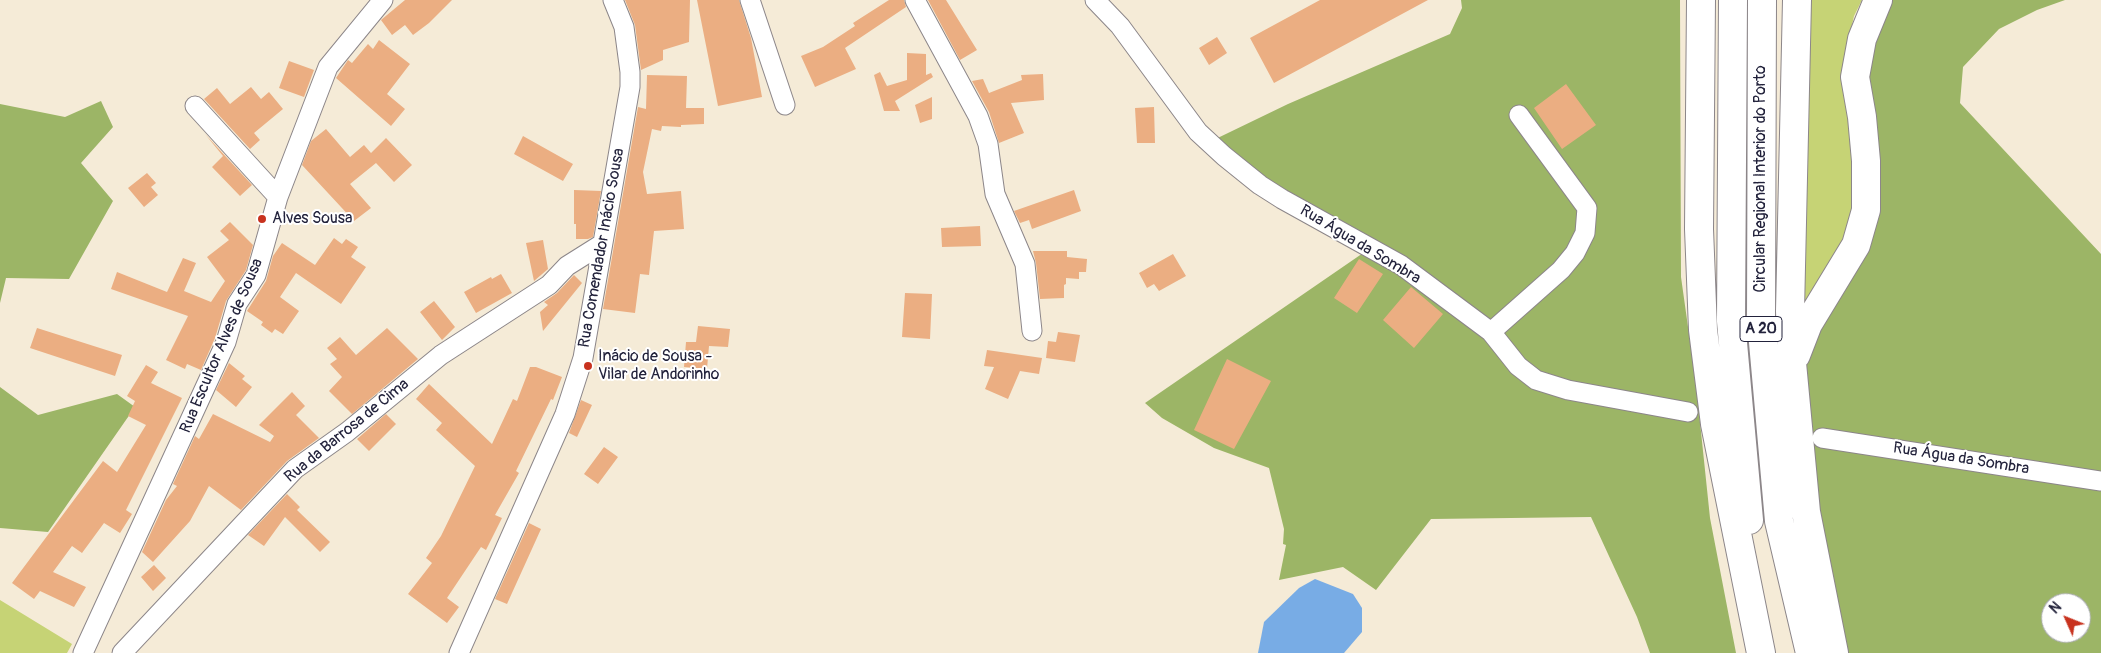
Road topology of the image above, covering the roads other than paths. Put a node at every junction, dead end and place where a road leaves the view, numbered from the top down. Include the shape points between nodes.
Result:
1 (383, 0) edge
2 (613, 0) edge
3 (750, 0) edge
4 (915, 0) edge
5 (1095, 0) edge
6 (1701, 0) edge
7 (1732, 0) edge
8 (1762, 0) edge
9 (1797, 0) edge
10 (1878, 0) edge
11 (785, 105) dead end
12 (195, 106) dead end
13 (1518, 115) dead end
14 (278, 197) junction
15 (602, 244) junction
16 (1032, 331) dead end
17 (1491, 332) junction
18 (1792, 364) junction
19 (1688, 412) dead end
20 (1822, 438) dead end
21 (2101, 481) edge
22 (85, 648) edge
23 (122, 653) edge
24 (459, 653) edge
25 (1761, 653) edge
26 (1775, 653) edge
27 (1810, 653) edge
28 (1834, 653) edge

1 - 14 street, Rua Escultor Alves de Sousa via 328,67
2 - 15 street, Rua Comendador Inácio Sousa via 624,27 630,87
3 - 11 street
4 - 16 street via 978,116 988,144 994,194 1025,264
5 - 17 street, Rua Água da Sombra via 1120,26 1198,132 1224,156 1260,185 1401,265
6 - 25 highway via 1699,229 1703,330 1715,424
7 - 26 highway, Circular Regional Interior do Porto / A 20 via 1731,321 1750,522
8 - 27 highway, Circular Regional Interior do Porto / A 20 via 1761,320 1779,521
9 - 18 highway via 1790,311
10 - 18 highway via 1862,39 1855,77 1866,161 1866,210 1856,245 1808,324
12 - 14 street
13 - 17 street via 1587,208 1584,233 1575,253 1560,270
14 - 22 street, Rua Escultor Alves de Sousa via 256,275 237,304 226,342
15 - 23 street, Rua da Barrosa de Cima via 567,266 549,286 441,355 347,432 295,469
15 - 24 street, Rua Comendador Inácio Sousa via 588,334 565,414
17 - 19 street, Rua Água da Sombra via 1518,366 1536,380 1568,390
18 - 28 highway via 1806,512
20 - 21 street, Rua Água da Sombra

